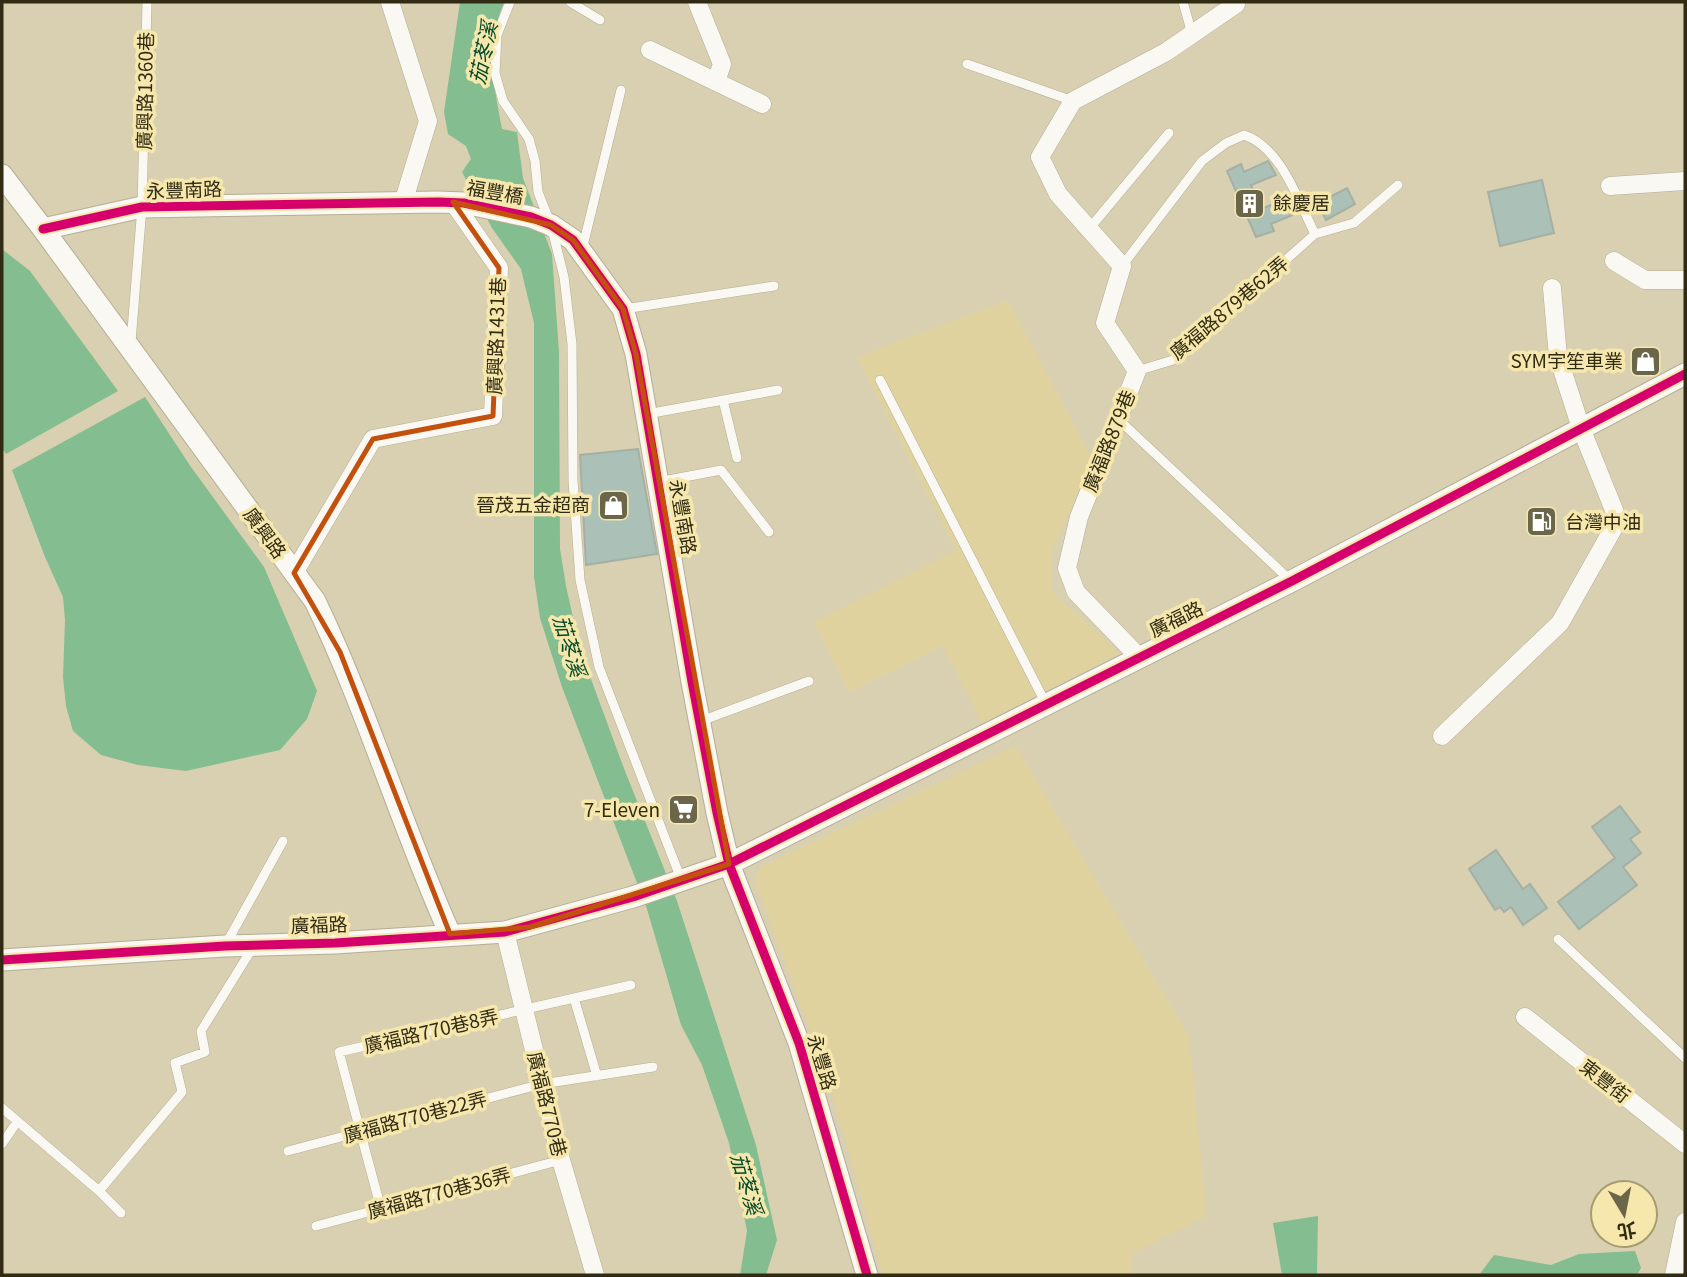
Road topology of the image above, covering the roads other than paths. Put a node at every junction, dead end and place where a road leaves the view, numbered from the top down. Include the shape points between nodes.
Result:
1 (147, 2) edge
2 (390, 2) edge
3 (510, 2) edge
4 (570, 2) edge
5 (698, 2) edge
6 (1183, 2) edge
7 (1236, 2) edge
8 (600, 20) dead end
9 (1192, 34) junction
10 (650, 50) dead end
11 (967, 64) dead end
12 (716, 82) junction
13 (621, 90) dead end
14 (1073, 101) junction
15 (762, 104) dead end
16 (1170, 133) dead end
17 (2, 175) edge
18 (1685, 181) edge
19 (1398, 184) dead end
20 (1610, 186) dead end
21 (453, 202) junction
22 (403, 203) junction
23 (142, 207) junction
24 (541, 221) junction
25 (43, 229) junction
26 (1089, 229) junction
27 (1315, 234) junction
28 (582, 251) junction
29 (1614, 261) dead end
30 (1122, 266) junction
31 (1685, 280) edge
32 (774, 286) dead end
33 (1552, 288) dead end
34 (622, 309) junction
35 (130, 347) junction
36 (1137, 371) junction
37 (1685, 374) edge
38 (880, 380) dead end
39 (778, 390) dead end
40 (723, 400) junction
41 (647, 414) junction
42 (1118, 419) junction
43 (1581, 428) junction
44 (737, 458) dead end
45 (659, 482) junction
46 (769, 532) dead end
47 (294, 573) junction
48 (1292, 582) junction
49 (1139, 657) junction
50 (809, 681) dead end
51 (1046, 704) junction
52 (699, 722) junction
53 (1442, 736) dead end
54 (283, 841) dead end
55 (729, 864) junction
56 (678, 881) junction
57 (505, 932) junction
58 (450, 934) junction
59 (1559, 940) dead end
60 (254, 945) junction
61 (225, 946) junction
62 (2, 960) edge
63 (631, 985) dead end
64 (574, 998) junction
65 (523, 1010) junction
66 (1525, 1017) dead end
67 (1685, 1058) edge
68 (653, 1067) dead end
69 (597, 1076) junction
70 (542, 1084) junction
71 (2, 1108) edge
72 (18, 1122) junction
73 (362, 1131) junction
74 (2, 1144) edge
75 (1685, 1144) edge
76 (288, 1151) dead end
77 (561, 1160) junction
78 (99, 1191) junction
79 (381, 1209) junction
80 (121, 1213) dead end
81 (1685, 1222) edge
82 (316, 1226) dead end
83 (1683, 1242) edge
84 (595, 1275) edge
85 (867, 1275) edge
86 (1674, 1275) edge

1 - 23 lane, 廣興路1360巷
2 - 22 street via 428,121
3 - 24 lane via 497,35 495,73 503,101 529,139
4 - 8 lane
5 - 12 street via 722,64
6 - 9 lane
7 - 9 street
9 - 14 street
10 - 12 street
11 - 14 lane
12 - 15 street
13 - 28 lane
14 - 26 street via 1040,157 1058,194
16 - 26 lane
17 - 25 street, 廣興路
18 - 20 street
19 - 27 lane via 1354,223
21 - 22 street, 永豐南路
21 - 24 street, 福豐橋
21 - 47 street, 廣興路1431巷 via 499,268 493,416 373,439
22 - 23 street, 永豐南路
23 - 25 street, 永豐南路
23 - 35 lane, 廣興路1360巷
24 - 28 street, 永豐南路 via 573,240
24 - 56 lane via 564,277 572,344 573,480 580,580 599,667
25 - 35 street, 廣興路
26 - 30 street
27 - 30 lane via 1271,153 1244,135 1202,161
27 - 36 lane, 廣福路879巷62弄 via 1173,360
28 - 34 street, 永豐南路
29 - 31 street via 1645,280
30 - 36 street, 廣福路879巷 via 1105,323
32 - 34 lane
33 - 43 street via 1558,357
34 - 41 street, 永豐南路
35 - 47 street, 廣興路
36 - 42 street, 廣福路879巷
37 - 43 street, 廣福路
38 - 51 lane
39 - 40 lane
40 - 41 lane
40 - 44 lane
41 - 45 street, 永豐南路
42 - 48 lane
42 - 49 street, 廣福路879巷 via 1079,517 1066,568 1076,592
43 - 48 street, 廣福路
43 - 53 street via 1618,520 1560,623
45 - 46 lane via 721,470
45 - 52 street, 永豐南路
47 - 58 street, 廣興路 via 315,601 340,652 416,857
48 - 49 street, 廣福路
49 - 51 street, 廣福路
50 - 52 lane
51 - 55 street, 廣福路
52 - 55 street, 永豐南路
54 - 61 lane
55 - 56 street, 廣福路
55 - 85 street, 永豐路 via 799,1043
56 - 57 street, 廣福路
57 - 58 street, 廣福路
57 - 65 street, 廣福路770巷
58 - 60 street, 廣福路
59 - 67 lane
60 - 61 street, 廣福路
60 - 78 lane via 201,1031 205,1052 175,1063 182,1092
61 - 62 street, 廣福路
63 - 64 lane, 廣福路770巷8弄
64 - 65 lane, 廣福路770巷8弄
64 - 69 lane
65 - 70 street, 廣福路770巷
65 - 73 lane, 廣福路770巷8弄 via 339,1052
66 - 75 street, 東豐街
68 - 69 lane, 廣福路770巷22弄
69 - 70 lane, 廣福路770巷22弄
70 - 73 lane, 廣福路770巷22弄
70 - 77 street, 廣福路770巷
71 - 72 lane
72 - 74 lane
72 - 78 lane
73 - 76 lane, 廣福路770巷22弄
73 - 79 lane
77 - 79 lane, 廣福路770巷36弄
77 - 84 street, 廣福路770巷
78 - 80 lane
79 - 82 lane, 廣福路770巷36弄
81 - 83 street
83 - 86 street

